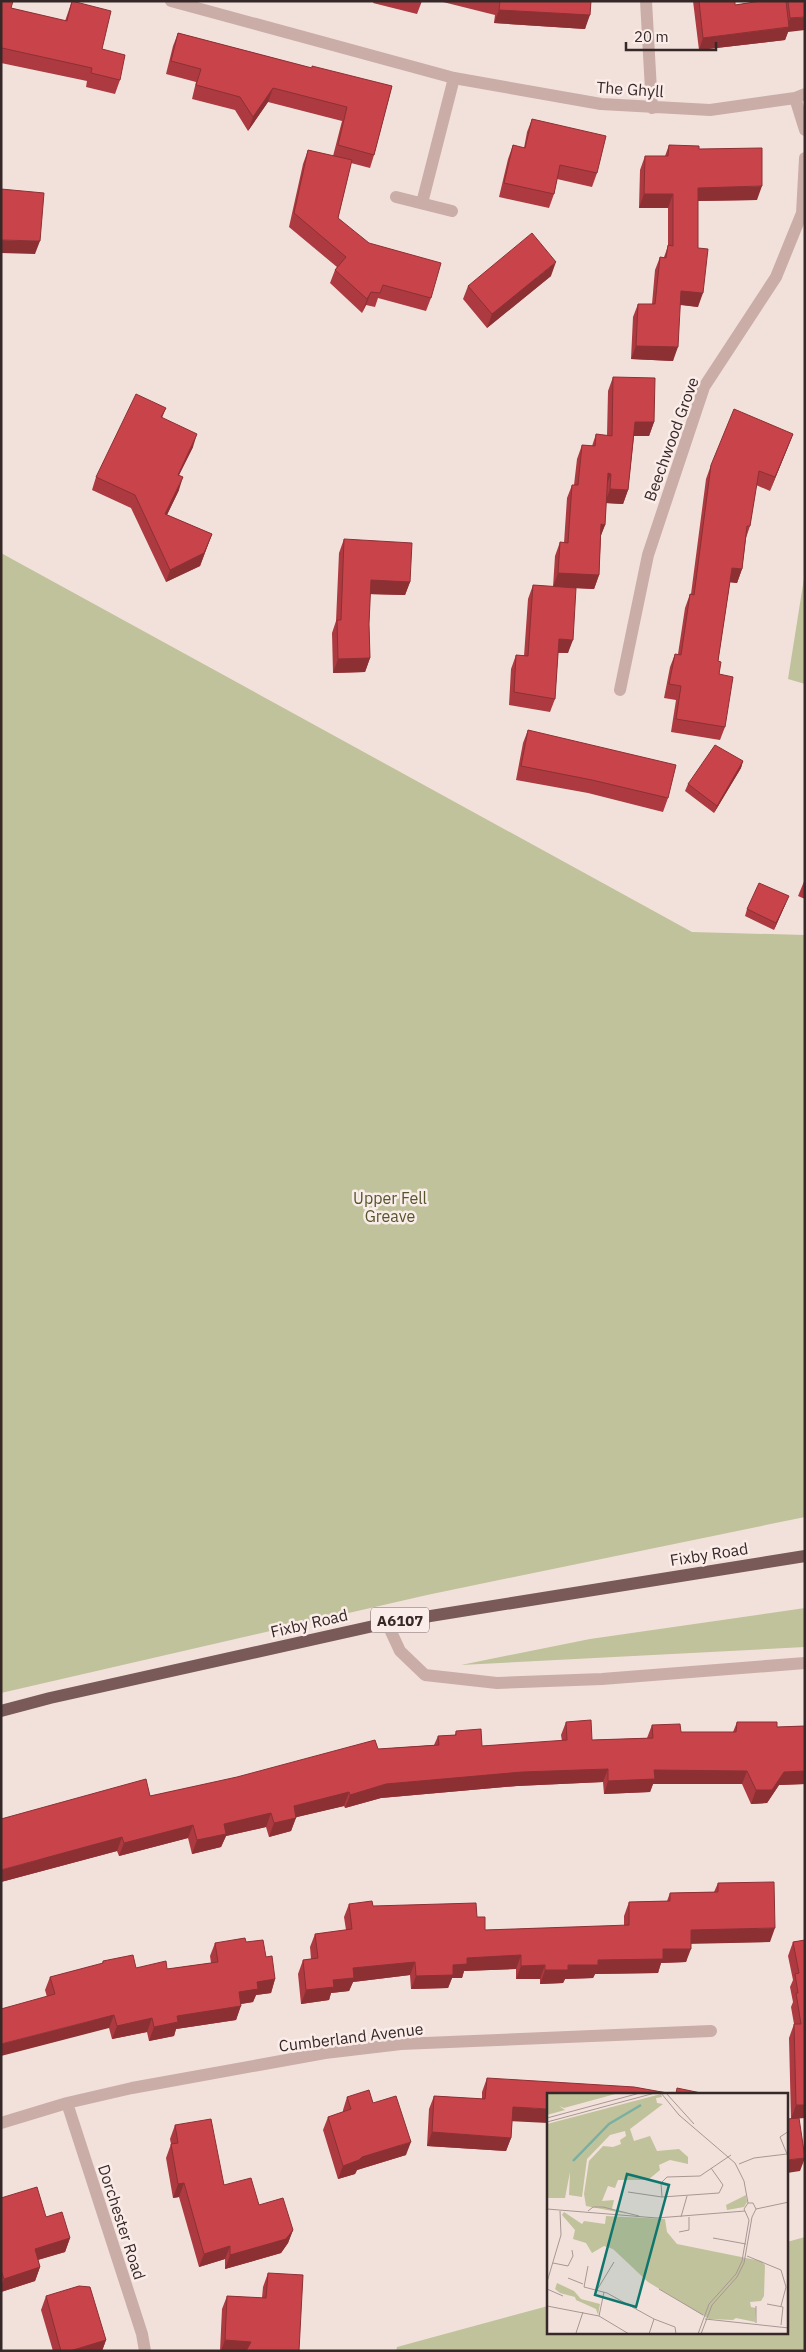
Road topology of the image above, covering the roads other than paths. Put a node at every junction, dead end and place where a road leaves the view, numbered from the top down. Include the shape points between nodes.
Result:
1 (170, 1) edge
2 (646, 1) edge
3 (454, 78) junction
4 (800, 96) edge
5 (652, 108) junction
6 (805, 130) edge
7 (805, 158) edge
8 (396, 197) dead end
9 (422, 204) junction
10 (452, 211) dead end
11 (620, 690) dead end
12 (805, 1556) edge
13 (387, 1623) junction
14 (805, 1663) edge
15 (1, 1711) edge
16 (711, 2031) dead end
17 (67, 2103) junction
18 (1, 2123) edge
19 (145, 2351) edge

1 - 3 street, The Ghyll
2 - 5 street
3 - 5 street, The Ghyll via 601,104
3 - 9 street
4 - 5 street, The Ghyll via 710,110
4 - 6 street
7 - 11 street, Beechwood Grove via 802,213 776,277 704,387 648,555
8 - 9 street
9 - 10 street
12 - 13 main road, Fixby Road / A6107
13 - 14 street via 400,1652 425,1675 497,1684
13 - 15 main road, Fixby Road / A6107
16 - 17 street, Cumberland Avenue via 401,2044 325,2053
17 - 18 street, Cumberland Avenue
17 - 19 street, Dorchester Road

